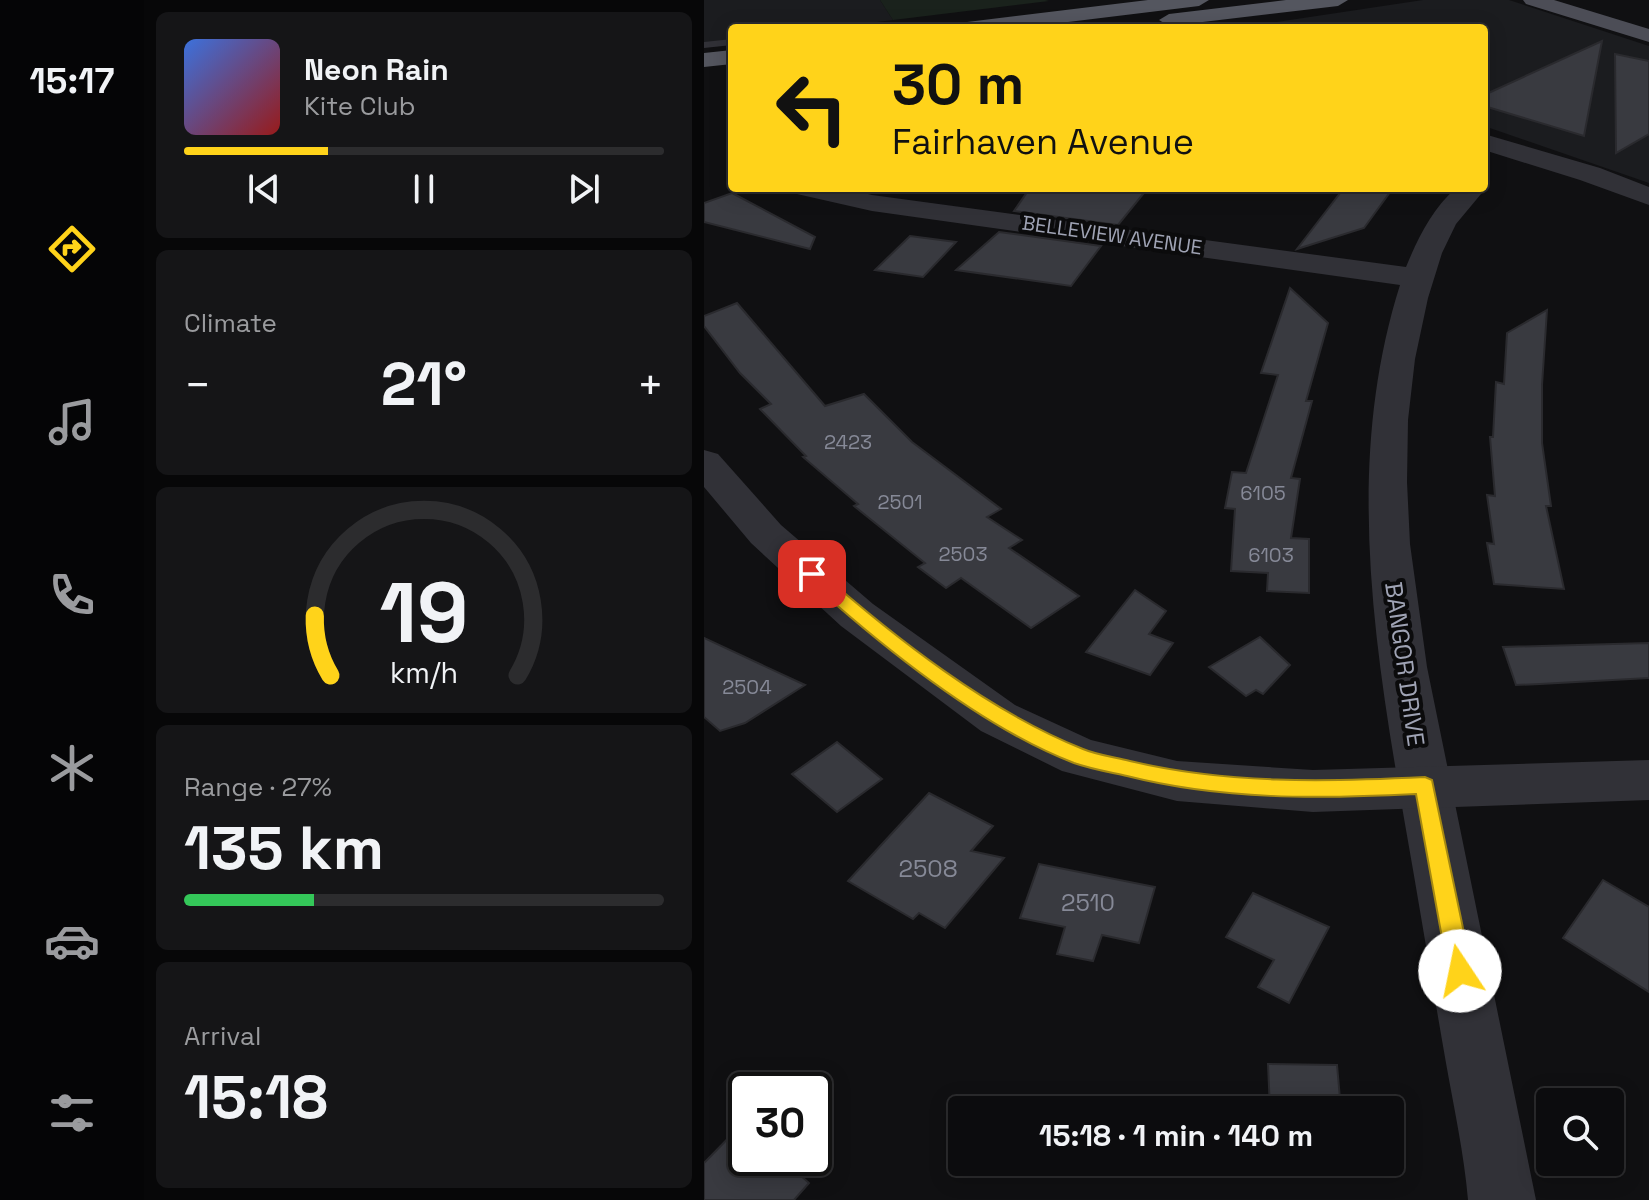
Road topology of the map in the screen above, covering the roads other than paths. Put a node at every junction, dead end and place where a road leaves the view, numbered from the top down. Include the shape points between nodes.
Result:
1 (1199, 0) edge
2 (1338, 0) edge
3 (1533, 0) edge
4 (1575, 0) edge
5 (1649, 22) edge
6 (1000, 24) edge
7 (1140, 24) edge
8 (1649, 36) edge
9 (728, 42) edge
10 (704, 45) edge
11 (728, 57) edge
12 (704, 60) edge
13 (728, 76) edge
14 (704, 79) edge
15 (1488, 143) edge
16 (1527, 154) junction
17 (1488, 178) edge
18 (824, 192) edge
19 (1469, 192) edge
20 (1649, 197) edge
21 (1418, 278) junction
22 (704, 462) edge
23 (1649, 780) edge
24 (1425, 786) junction
25 (1502, 1200) edge

1 - 6 highway
2 - 7 highway
3 - 8 main road
4 - 5 main road
9 - 10 lane
11 - 12 highway
13 - 14 highway
15 - 16 street
16 - 17 street
16 - 20 street
18 - 21 street, BELLEVIEW AVENUE via 872,203
19 - 21 street, BANGOR DRIVE via 1443,222
21 - 24 street, BANGOR DRIVE via 1401,337 1387,490 1394,611
22 - 24 street via 766,534 857,615 998,718 1043,742 1116,767 1190,782 1313,791
23 - 24 street
24 - 25 street, BANGOR DRIVE

